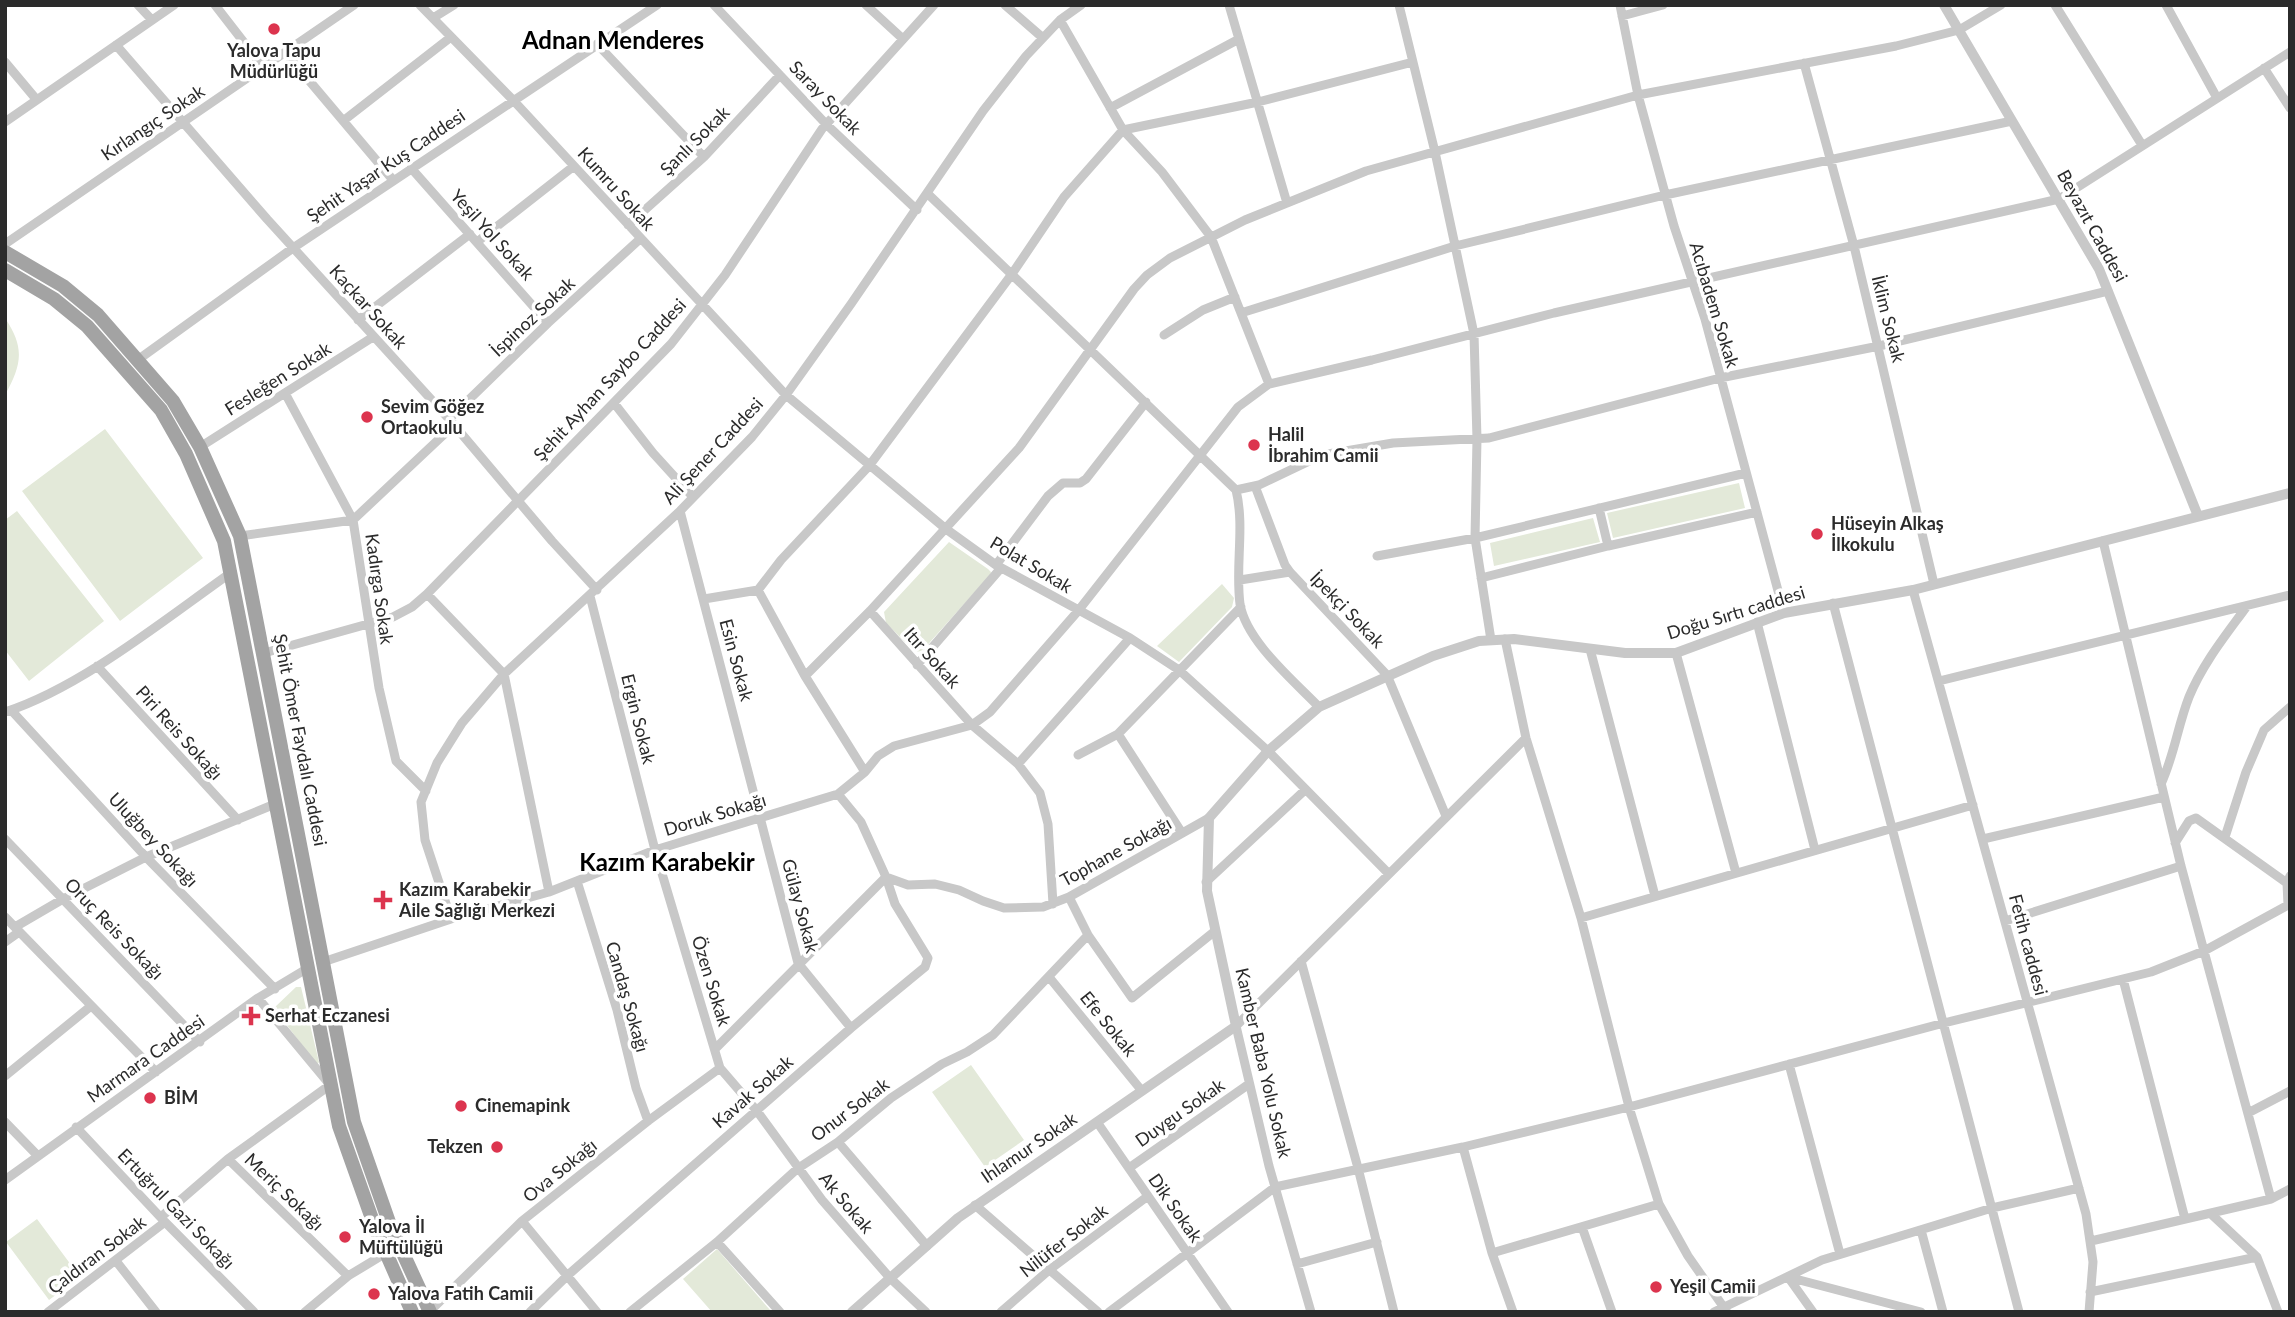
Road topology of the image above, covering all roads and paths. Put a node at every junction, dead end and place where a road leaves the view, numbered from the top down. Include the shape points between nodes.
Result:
1 (138, 5) edge
2 (174, 5) edge
3 (215, 5) edge
4 (354, 5) edge
5 (420, 5) edge
6 (454, 5) edge
7 (657, 5) edge
8 (714, 5) edge
9 (866, 5) edge
10 (934, 5) edge
11 (1005, 5) edge
12 (1081, 5) edge
13 (1229, 5) edge
14 (1399, 5) edge
15 (1620, 5) edge
16 (1663, 5) edge
17 (1944, 5) edge
18 (2001, 5) edge
19 (2056, 5) edge
20 (2166, 5) edge
21 (1622, 16) junction
22 (433, 18) junction
23 (152, 20) junction
24 (1060, 20) junction
25 (1959, 30) junction
26 (451, 37) junction
27 (1043, 38) junction
28 (903, 39) junction
29 (1239, 39) junction
30 (597, 44) junction
31 (116, 45) junction
32 (285, 52) junction
33 (2290, 52) edge
34 (5, 62) edge
35 (1413, 62) junction
36 (1804, 64) junction
37 (263, 68) junction
38 (2264, 68) junction
39 (780, 75) junction
40 (1638, 95) junction
41 (2217, 98) junction
42 (36, 99) junction
43 (513, 100) junction
44 (1258, 102) junction
45 (1110, 108) junction
46 (2290, 108) edge
47 (5, 121) edge
48 (343, 121) junction
49 (2012, 121) junction
50 (183, 122) junction
51 (826, 124) junction
52 (1123, 130) junction
53 (2142, 145) junction
54 (1434, 152) junction
55 (704, 156) junction
56 (1830, 159) junction
57 (574, 166) junction
58 (411, 168) junction
59 (393, 180) junction
60 (928, 194) junction
61 (1665, 195) junction
62 (2059, 199) junction
63 (1287, 203) junction
64 (916, 210) junction
65 (628, 225) junction
66 (1211, 237) junction
67 (474, 238) junction
68 (640, 239) junction
69 (5, 244) edge
70 (1455, 246) junction
71 (1854, 246) junction
72 (293, 248) junction
73 (5, 251) edge
74 (5, 270) edge
75 (1012, 274) junction
76 (1692, 283) junction
77 (2108, 290) junction
78 (1235, 297) junction
79 (701, 305) junction
80 (1241, 313) junction
81 (358, 320) junction
82 (548, 323) junction
83 (1474, 334) junction
84 (1164, 335) dead end
85 (373, 337) junction
86 (1879, 346) junction
87 (1091, 349) junction
88 (139, 359) junction
89 (127, 369) junction
90 (1720, 378) junction
91 (1269, 384) junction
92 (285, 393) junction
93 (786, 395) junction
94 (1146, 402) junction
95 (614, 403) junction
96 (451, 422) junction
97 (1477, 439) junction
98 (200, 447) junction
99 (1201, 454) junction
100 (869, 466) junction
101 (1746, 473) junction
102 (1255, 486) junction
103 (1236, 490) junction
104 (2290, 493) edge
105 (694, 497) junction
106 (517, 501) junction
107 (1599, 508) junction
108 (680, 511) junction
109 (1757, 512) junction
110 (2198, 516) junction
111 (353, 520) junction
112 (946, 529) junction
113 (240, 536) junction
114 (1475, 538) junction
115 (2103, 541) junction
116 (1608, 546) junction
117 (1377, 556) dead end
118 (999, 567) junction
119 (232, 572) junction
120 (1290, 572) junction
121 (1481, 578) junction
122 (1240, 580) junction
123 (1934, 584) junction
124 (758, 590) junction
125 (1913, 590) junction
126 (594, 593) junction
127 (427, 594) junction
128 (2290, 595) edge
129 (704, 599) junction
130 (1833, 603) junction
131 (2247, 606) junction
132 (1241, 607) junction
133 (870, 611) junction
134 (1078, 611) junction
135 (1784, 613) junction
136 (1757, 622) junction
137 (368, 625) junction
138 (2125, 635) junction
139 (1130, 638) junction
140 (1505, 639) junction
141 (1491, 640) junction
142 (1590, 649) junction
143 (264, 653) junction
144 (1676, 653) junction
145 (917, 665) junction
146 (97, 666) junction
147 (1179, 670) junction
148 (504, 674) junction
149 (1387, 675) junction
150 (805, 676) junction
151 (1939, 681) junction
152 (2290, 706) edge
153 (1319, 707) junction
154 (8, 711) edge
155 (972, 725) junction
156 (1118, 734) junction
157 (1526, 738) junction
158 (1268, 751) junction
159 (1078, 755) dead end
160 (1018, 764) junction
161 (865, 772) junction
162 (2161, 784) junction
163 (1305, 790) junction
164 (426, 791) junction
165 (838, 794) junction
166 (2164, 797) junction
167 (275, 804) junction
168 (1973, 804) junction
169 (1446, 816) junction
170 (760, 818) junction
171 (1209, 818) junction
172 (238, 820) junction
173 (1892, 828) junction
174 (1181, 833) junction
175 (2225, 837) junction
176 (5, 839) edge
177 (1983, 839) junction
178 (2175, 843) junction
179 (655, 850) junction
180 (1815, 850) junction
181 (146, 857) junction
182 (2181, 866) junction
183 (1736, 873) junction
184 (1389, 874) junction
185 (886, 877) junction
186 (2288, 879) edge
187 (577, 881) junction
188 (1206, 882) junction
189 (550, 892) junction
190 (1655, 896) junction
191 (1069, 897) junction
192 (63, 899) junction
193 (1053, 904) junction
194 (2289, 905) edge
195 (5, 917) edge
196 (1581, 918) junction
197 (451, 919) junction
198 (2005, 921) junction
199 (17, 930) junction
200 (1215, 931) junction
201 (1088, 935) junction
202 (5, 942) edge
203 (2204, 951) junction
204 (1301, 961) junction
205 (323, 962) junction
206 (798, 963) junction
207 (308, 968) junction
208 (1049, 977) junction
209 (2123, 979) junction
210 (275, 989) junction
211 (258, 998) junction
212 (2028, 1002) junction
213 (91, 1006) junction
214 (1944, 1023) junction
215 (1236, 1026) junction
216 (851, 1028) junction
217 (200, 1042) junction
218 (715, 1049) junction
219 (1789, 1064) junction
220 (720, 1068) junction
221 (156, 1072) junction
222 (5, 1076) edge
223 (1249, 1084) junction
224 (330, 1085) junction
225 (1142, 1091) junction
226 (2290, 1091) edge
227 (1629, 1107) junction
228 (757, 1111) junction
229 (2248, 1113) junction
230 (648, 1121) junction
231 (5, 1122) edge
232 (1097, 1122) junction
233 (76, 1127) junction
234 (838, 1142) junction
235 (1463, 1147) junction
236 (38, 1156) junction
237 (228, 1159) junction
238 (1129, 1168) junction
239 (1358, 1168) junction
240 (797, 1169) junction
241 (5, 1180) edge
242 (1275, 1187) junction
243 (2079, 1188) junction
244 (2290, 1189) edge
245 (1148, 1196) junction
246 (2271, 1199) junction
247 (1659, 1204) junction
248 (975, 1205) junction
249 (1992, 1209) junction
250 (2210, 1213) junction
251 (2185, 1219) junction
252 (163, 1220) junction
253 (522, 1221) junction
254 (1581, 1227) junction
255 (1921, 1230) junction
256 (2091, 1241) junction
257 (717, 1242) junction
258 (1377, 1242) junction
259 (928, 1246) junction
260 (386, 1253) junction
261 (1187, 1253) junction
262 (1492, 1253) junction
263 (1840, 1254) junction
264 (2257, 1256) junction
265 (116, 1262) junction
266 (1297, 1264) junction
267 (1049, 1270) junction
268 (568, 1275) junction
269 (348, 1276) junction
270 (1788, 1277) junction
271 (890, 1278) junction
272 (2090, 1292) junction
273 (1310, 1308) edge
274 (1725, 1310) edge
275 (430, 1311) edge
276 (48, 1312) edge
277 (156, 1312) edge
278 (254, 1312) edge
279 (305, 1312) edge
280 (412, 1312) edge
281 (530, 1312) edge
282 (597, 1312) edge
283 (630, 1312) edge
284 (780, 1312) edge
285 (852, 1312) edge
286 (926, 1312) edge
287 (1001, 1312) edge
288 (1098, 1312) edge
289 (1109, 1312) edge
290 (1228, 1312) edge
291 (1301, 1312) edge
292 (1394, 1312) edge
293 (1513, 1312) edge
294 (1612, 1312) edge
295 (1714, 1312) edge
296 (1813, 1312) edge
297 (1921, 1312) edge
298 (1944, 1312) edge
299 (2020, 1312) edge
300 (2089, 1312) edge
301 (2278, 1312) edge

1 - 23 street
2 - 23 street
3 - 37 street
4 - 32 street, Kırlangıç Sokak
5 - 22 street, Kumru Sokak
6 - 22 street
7 - 30 street, Şehit Yaşar Kuş Caddesi
8 - 39 street, Saray Sokak
9 - 28 street
10 - 28 street, Şehit Ayhan Saybo Caddesi
11 - 27 street
12 - 24 street, Ali Şener Caddesi
13 - 29 street
14 - 35 street
15 - 21 street, Acıbadem Sokak
16 - 21 street
17 - 25 street, Beyazıt Caddesi
18 - 25 street
19 - 53 street
20 - 41 street
21 - 40 street, Acıbadem Sokak
22 - 26 street, Kumru Sokak
23 - 31 street
24 - 27 street, Ali Şener Caddesi
24 - 45 street
25 - 36 street
25 - 49 street, Beyazıt Caddesi
26 - 43 street, Kumru Sokak
26 - 48 street
27 - 60 street, Ali Şener Caddesi via 983,111
28 - 51 street, Şehit Ayhan Saybo Caddesi
29 - 44 street
29 - 45 street
30 - 43 street, Şehit Yaşar Kuş Caddesi
30 - 55 street
31 - 42 street
31 - 50 street, Kaçkar Sokak
32 - 37 street, Kırlangıç Sokak
32 - 48 street
33 - 38 street
34 - 42 street
35 - 44 street
35 - 54 street
36 - 40 street
36 - 56 street, İklim Sokak
37 - 50 street, Kırlangıç Sokak
38 - 41 street
38 - 46 street
39 - 51 street, Saray Sokak
39 - 55 street, Şanlı Sokak
40 - 54 street
40 - 61 street, Acıbadem Sokak
41 - 53 street
42 - 47 street
43 - 57 street, Kumru Sokak
43 - 58 street, Şehit Yaşar Kuş Caddesi
44 - 52 street
44 - 63 street
45 - 52 street
48 - 59 street
49 - 56 street
49 - 62 street, Beyazıt Caddesi
50 - 69 street, Kırlangıç Sokak
50 - 72 street, Kaçkar Sokak
51 - 64 street, Saray Sokak
51 - 79 street, Şehit Ayhan Saybo Caddesi
52 - 66 street via 1163,172
52 - 75 street via 1063,197
53 - 62 street
54 - 63 street via 1366,171
54 - 70 street
55 - 65 street, Şanlı Sokak
56 - 61 street
56 - 71 street, İklim Sokak
57 - 65 street, Kumru Sokak
57 - 67 street
58 - 59 street, Şehit Yaşar Kuş Caddesi
58 - 67 street, Yeşil Yol Sokak
59 - 72 street, Şehit Yaşar Kuş Caddesi
60 - 64 street, Ali Şener Caddesi
60 - 75 street
61 - 70 street
61 - 76 street, Acıbadem Sokak
62 - 71 street
62 - 77 street, Beyazıt Caddesi
63 - 66 street
64 - 93 street, Ali Şener Caddesi
65 - 68 street, Kumru Sokak
66 - 78 street
66 - 87 street via 1147,275
67 - 81 street
67 - 82 street, Yeşil Yol Sokak
68 - 79 street, Kumru Sokak
68 - 82 street, İspinoz Sokak
70 - 80 street
70 - 83 street
71 - 76 street
71 - 86 street, İklim Sokak
72 - 81 street, Kaçkar Sokak
72 - 88 street, Şehit Yaşar Kuş Caddesi
73 - 88 main road, Şehit Ömer Faydalı Caddesi via 72,293
74 - 89 main road, Şehit Ömer Faydalı Caddesi via 54,299
75 - 87 street
75 - 100 street
76 - 83 street
76 - 90 street, Acıbadem Sokak
77 - 86 street
77 - 110 street, Beyazıt Caddesi
78 - 80 street
78 - 84 street via 1203,310
79 - 93 street, Kumru Sokak
79 - 95 street, Şehit Ayhan Saybo Caddesi
80 - 91 street
81 - 85 street, Kaçkar Sokak
82 - 96 street, İspinoz Sokak
83 - 91 street
83 - 97 street
85 - 92 street, Fesleğen Sokak
85 - 96 street, Kaçkar Sokak
86 - 90 street
86 - 123 street, İklim Sokak
87 - 94 street
87 - 112 street via 1019,448
88 - 89 main road
88 - 98 main road, Şehit Ömer Faydalı Caddesi via 173,401
89 - 119 main road, Şehit Ömer Faydalı Caddesi via 161,410 186,454 224,541
90 - 97 street
90 - 101 street, Acıbadem Sokak
91 - 99 street via 1238,407
92 - 98 street, Fesleğen Sokak
92 - 111 street, Kadırga Sokak
93 - 100 street, Polat Sokak
93 - 105 street, Ali Şener Caddesi
94 - 99 street
94 - 118 street via 1086,479 1062,483 1048,496
95 - 105 street
95 - 106 street, Şehit Ayhan Saybo Caddesi
96 - 106 street, Kaçkar Sokak
96 - 111 street, İspinoz Sokak
97 - 102 street via 1393,443 1322,455
97 - 114 street
98 - 113 main road, Şehit Ömer Faydalı Caddesi
99 - 103 street
99 - 134 street
100 - 112 street, Polat Sokak
100 - 124 street
101 - 107 street
101 - 109 street, Acıbadem Sokak
102 - 103 street
102 - 120 street, İpekçi Sokak
103 - 122 street via 1241,511
104 - 110 street, Doğu Sırtı caddesi
105 - 108 street, Ali Şener Caddesi
106 - 126 street, Kaçkar Sokak
106 - 127 street, Şehit Ayhan Saybo Caddesi
107 - 114 street
107 - 116 street
108 - 126 street, Ali Şener Caddesi
108 - 129 street, Esin Sokak
109 - 116 street
109 - 135 street, Acıbadem Sokak
110 - 115 street, Doğu Sırtı caddesi
111 - 113 street
111 - 137 street, Kadırga Sokak
112 - 118 street, Polat Sokak
112 - 133 street
113 - 143 main road, Şehit Ömer Faydalı Caddesi
114 - 117 street
114 - 121 street
115 - 123 street, Doğu Sırtı caddesi
115 - 138 street
116 - 121 street
118 - 134 street, Polat Sokak
118 - 145 street
119 - 146 street
119 - 167 main road, Şehit Ömer Faydalı Caddesi
120 - 122 street
120 - 149 street, İpekçi Sokak
121 - 141 street
122 - 132 street
123 - 125 street, Doğu Sırtı caddesi
124 - 129 street
124 - 150 street
125 - 130 street, Doğu Sırtı caddesi
125 - 151 street, Fetih caddesi
126 - 148 street, Ali Şener Caddesi
126 - 179 street, Ergin Sokak
127 - 137 street, Şehit Ayhan Saybo Caddesi via 402,612
127 - 148 street
128 - 131 street
129 - 170 street, Esin Sokak
130 - 135 street, Doğu Sırtı caddesi
130 - 173 street
131 - 138 street
131 - 162 street via 2209,657 2189,697
132 - 147 street
132 - 153 street via 1251,633
133 - 145 street, Itır Sokak
133 - 150 street
134 - 139 street, Polat Sokak
134 - 155 street via 990,712
135 - 136 street, Doğu Sırtı caddesi
136 - 144 street, Doğu Sırtı caddesi
136 - 180 street
137 - 143 street, Şehit Ayhan Saybo Caddesi
137 - 164 street, Kadırga Sokak via 396,761
138 - 151 street
138 - 162 street
139 - 147 street, Polat Sokak
139 - 160 street
140 - 141 street, Doğu Sırtı caddesi
140 - 142 street, Doğu Sırtı caddesi
140 - 157 street
141 - 149 street, Doğu Sırtı caddesi
142 - 144 street, Doğu Sırtı caddesi
142 - 190 street
143 - 205 main road, Şehit Ömer Faydalı Caddesi
144 - 183 street
145 - 155 street, Itır Sokak
146 - 154 street
146 - 172 street, Piri Reis Sokağı
147 - 156 street
147 - 158 street, Polat Sokak
148 - 164 street, Ali Şener Caddesi via 462,723
148 - 189 street
149 - 153 street, Doğu Sırtı caddesi
149 - 169 street
150 - 161 street
151 - 168 street, Fetih caddesi
152 - 175 street via 2264,730
153 - 158 street, Doğu Sırtı caddesi
154 - 181 street, Uluğbey Sokağı
155 - 160 street, Itır Sokak
155 - 161 street via 894,746
156 - 159 street
156 - 174 street
157 - 169 street
157 - 196 street
158 - 163 street, Polat Sokak
158 - 171 street, Doğu Sırtı caddesi
160 - 193 street, Itır Sokak via 1040,793 1048,824
161 - 165 street
162 - 166 street
163 - 184 street, Polat Sokak
163 - 188 street
164 - 197 street, Ali Şener Caddesi via 421,802 425,840
165 - 170 street, Doruk Sokağı
165 - 185 street via 861,822
166 - 177 street
166 - 178 street
167 - 172 street
167 - 207 main road, Şehit Ömer Faydalı Caddesi
168 - 173 street
168 - 177 street, Fetih caddesi
169 - 184 street
170 - 179 street, Doruk Sokağı
170 - 206 street, Gülay Sokak
171 - 174 street, Tophane Sokağı
171 - 188 street, Kamber Baba Yolu Sokak
172 - 181 street
173 - 180 street
173 - 214 street
174 - 191 street, Tophane Sokağı
175 - 178 street via 2196,818
175 - 186 street
176 - 192 street, Oruç Reis Sokağı
177 - 198 street, Fetih caddesi
178 - 182 street
179 - 187 street, Doruk Sokağı
179 - 218 street, Özen Sokak
180 - 183 street
181 - 192 street
181 - 210 street, Uluğbey Sokağı
182 - 198 street
182 - 203 street
183 - 190 street
184 - 204 street
185 - 193 street, Tophane Sokağı via 908,885 935,884 959,890 1004,908
185 - 206 street
185 - 216 street, Kavak Sokak via 895,904 928,958 925,967
186 - 194 street
187 - 189 street, Doruk Sokağı
187 - 230 street, Candaş Sokağı
188 - 200 street, Kamber Baba Yolu Sokak
189 - 197 street, Doruk Sokağı
190 - 196 street
191 - 193 street, Tophane Sokağı
191 - 201 street
192 - 199 street
192 - 217 street, Oruç Reis Sokağı
194 - 203 street
195 - 199 street
196 - 227 street
197 - 205 street, Doruk Sokağı
198 - 212 street, Fetih caddesi
199 - 202 street
199 - 213 street
200 - 201 street via 1132,998
200 - 215 street, Kamber Baba Yolu Sokak
201 - 208 street, Onur Sokak
203 - 209 street
203 - 229 street
204 - 215 street
204 - 239 street
205 - 207 main road
205 - 275 main road, Şehit Ömer Faydalı Caddesi via 354,1122 390,1225
206 - 216 street, Gülay Sokak
206 - 218 street
207 - 210 street, Marmara Caddesi
207 - 224 main road, Şehit Ömer Faydalı Caddesi
208 - 225 street, Efe Sokak
208 - 234 street, Onur Sokak via 993,1035 891,1098
209 - 212 street
209 - 251 street
210 - 211 street, Marmara Caddesi
211 - 217 street, Marmara Caddesi
211 - 224 street
212 - 214 street
212 - 243 street, Fetih caddesi
213 - 221 street
213 - 222 street
214 - 219 street
214 - 249 street
215 - 223 street, Kamber Baba Yolu Sokak
215 - 225 street, Ihlamur Sokak
216 - 228 street, Kavak Sokak
217 - 221 street, Marmara Caddesi
218 - 220 street, Özen Sokak
219 - 227 street
219 - 263 street
220 - 228 street, Özen Sokak
220 - 230 street, Ova Sokağı
221 - 233 street, Marmara Caddesi
223 - 238 street, Duygu Sokak
223 - 242 street, Kamber Baba Yolu Sokak
224 - 237 street, Çaldıran Sokak
224 - 260 main road, Şehit Ömer Faydalı Caddesi via 339,1126
225 - 232 street, Ihlamur Sokak
226 - 229 street
227 - 235 street
227 - 247 street
228 - 240 street, Ak Sokak
228 - 268 street, Kavak Sokak
229 - 246 street
230 - 253 street, Ova Sokağı
231 - 236 street
232 - 238 street, Dik Sokak
232 - 248 street, Ihlamur Sokak
233 - 236 street, Marmara Caddesi
233 - 252 street, Ertuğrul Gazi Sokağı
234 - 240 street, Onur Sokak
234 - 259 street
235 - 239 street
235 - 262 street
236 - 241 street, Marmara Caddesi
237 - 252 street, Çaldıran Sokak
237 - 269 street, Meriç Sokağı
238 - 245 street, Dik Sokak
239 - 242 street
239 - 258 street
240 - 257 street, Onur Sokak
240 - 271 street, Ak Sokak
242 - 261 street
242 - 266 street, Kamber Baba Yolu Sokak
243 - 249 street
243 - 256 street, Fetih caddesi
244 - 246 street
245 - 261 street, Dik Sokak
245 - 267 street, Nilüfer Sokak
246 - 250 street
247 - 254 street
247 - 274 street
248 - 259 street, Ihlamur Sokak
248 - 267 street
249 - 255 street
249 - 299 street
250 - 251 street
250 - 264 street
251 - 256 street
252 - 265 street, Çaldıran Sokak
252 - 278 street, Ertuğrul Gazi Sokağı
253 - 268 street
253 - 275 street, Ova Sokağı
254 - 262 street
254 - 294 street
255 - 263 street
255 - 298 street
256 - 272 street, Fetih caddesi
257 - 283 street, Onur Sokak
257 - 284 street
258 - 266 street
258 - 292 street
259 - 271 street, Ihlamur Sokak
260 - 269 street
260 - 280 main road, Şehit Ömer Faydalı Caddesi
261 - 289 street
261 - 290 street, Dik Sokak
262 - 293 street
263 - 270 street
264 - 272 street
264 - 301 street
265 - 276 street, Çaldıran Sokak
265 - 277 street
266 - 273 street, Kamber Baba Yolu Sokak
267 - 287 street, Nilüfer Sokak
267 - 288 street
268 - 281 street, Kavak Sokak
268 - 282 street
269 - 279 street
270 - 274 street
270 - 296 street
270 - 297 street
271 - 285 street, Ihlamur Sokak
271 - 286 street, Ak Sokak
272 - 300 street, Fetih caddesi
273 - 291 street
274 - 295 street

